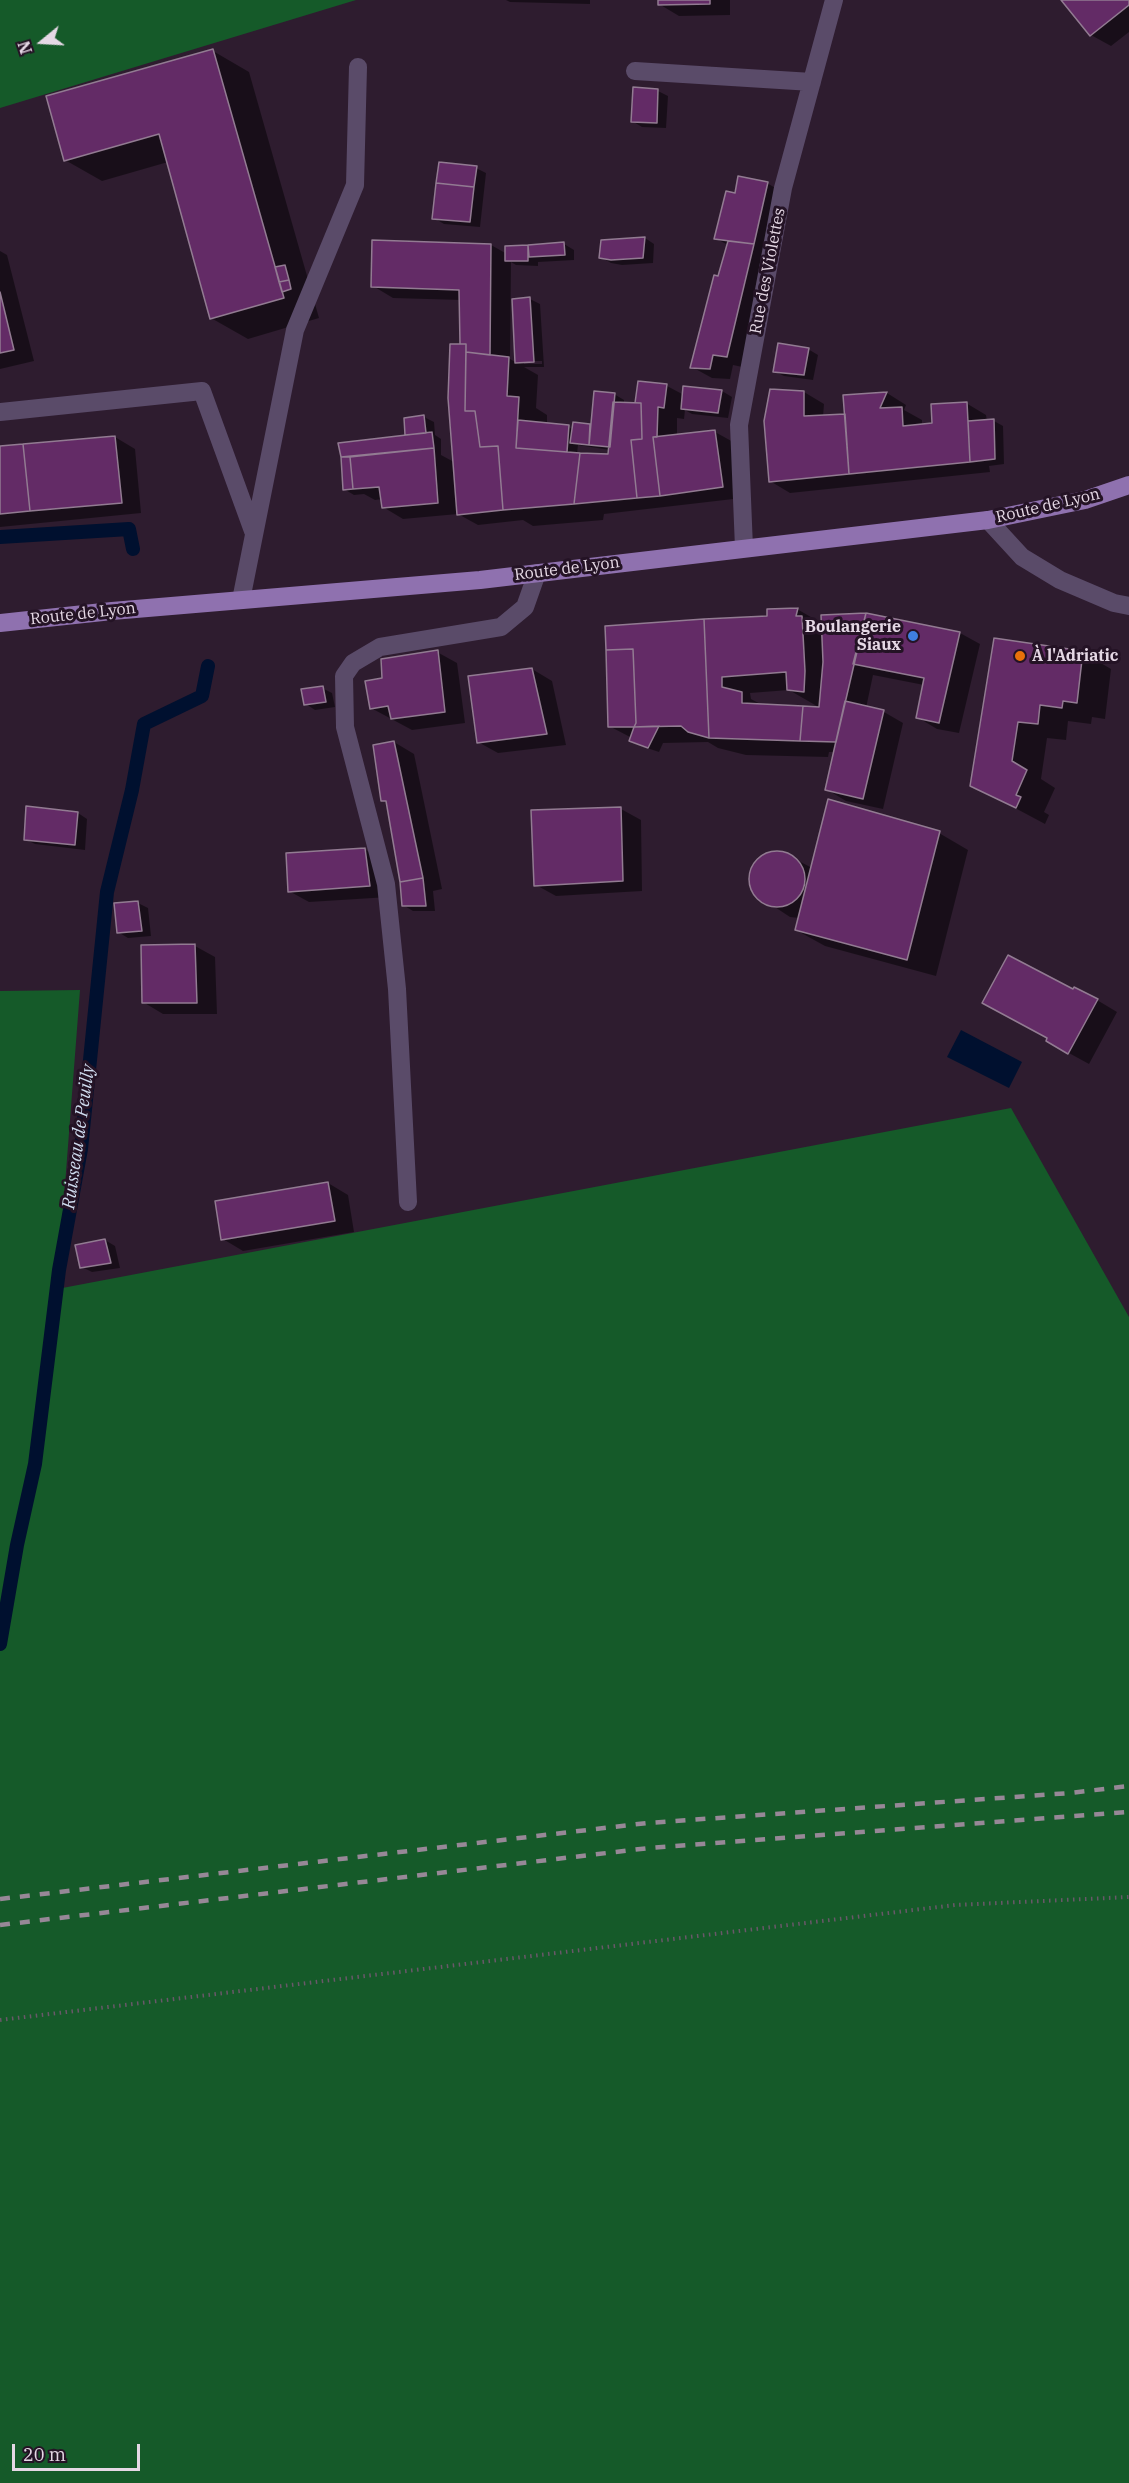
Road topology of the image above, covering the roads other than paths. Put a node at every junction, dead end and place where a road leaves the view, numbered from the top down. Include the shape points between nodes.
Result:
1 (834, 0) edge
2 (358, 67) dead end
3 (635, 71) dead end
4 (812, 82) junction
5 (0, 412) edge
6 (1129, 485) edge
7 (988, 520) junction
8 (254, 533) junction
9 (744, 548) junction
10 (537, 573) junction
11 (241, 600) junction
12 (1129, 606) edge
13 (0, 623) edge
14 (408, 1202) dead end

1 - 4 street, Rue des Violettes
2 - 8 street via 355,185 295,330
3 - 4 street
4 - 9 street, Rue des Violettes via 783,188 739,425
5 - 8 street via 202,391
6 - 7 main road, Route de Lyon via 1085,500
7 - 9 main road, Route de Lyon
7 - 12 street via 1022,557 1060,580
8 - 11 street
9 - 10 main road, Route de Lyon
10 - 11 main road, Route de Lyon
10 - 14 street via 525,607 501,627 380,647 353,663 344,676 345,727 386,884
11 - 13 main road, Route de Lyon

